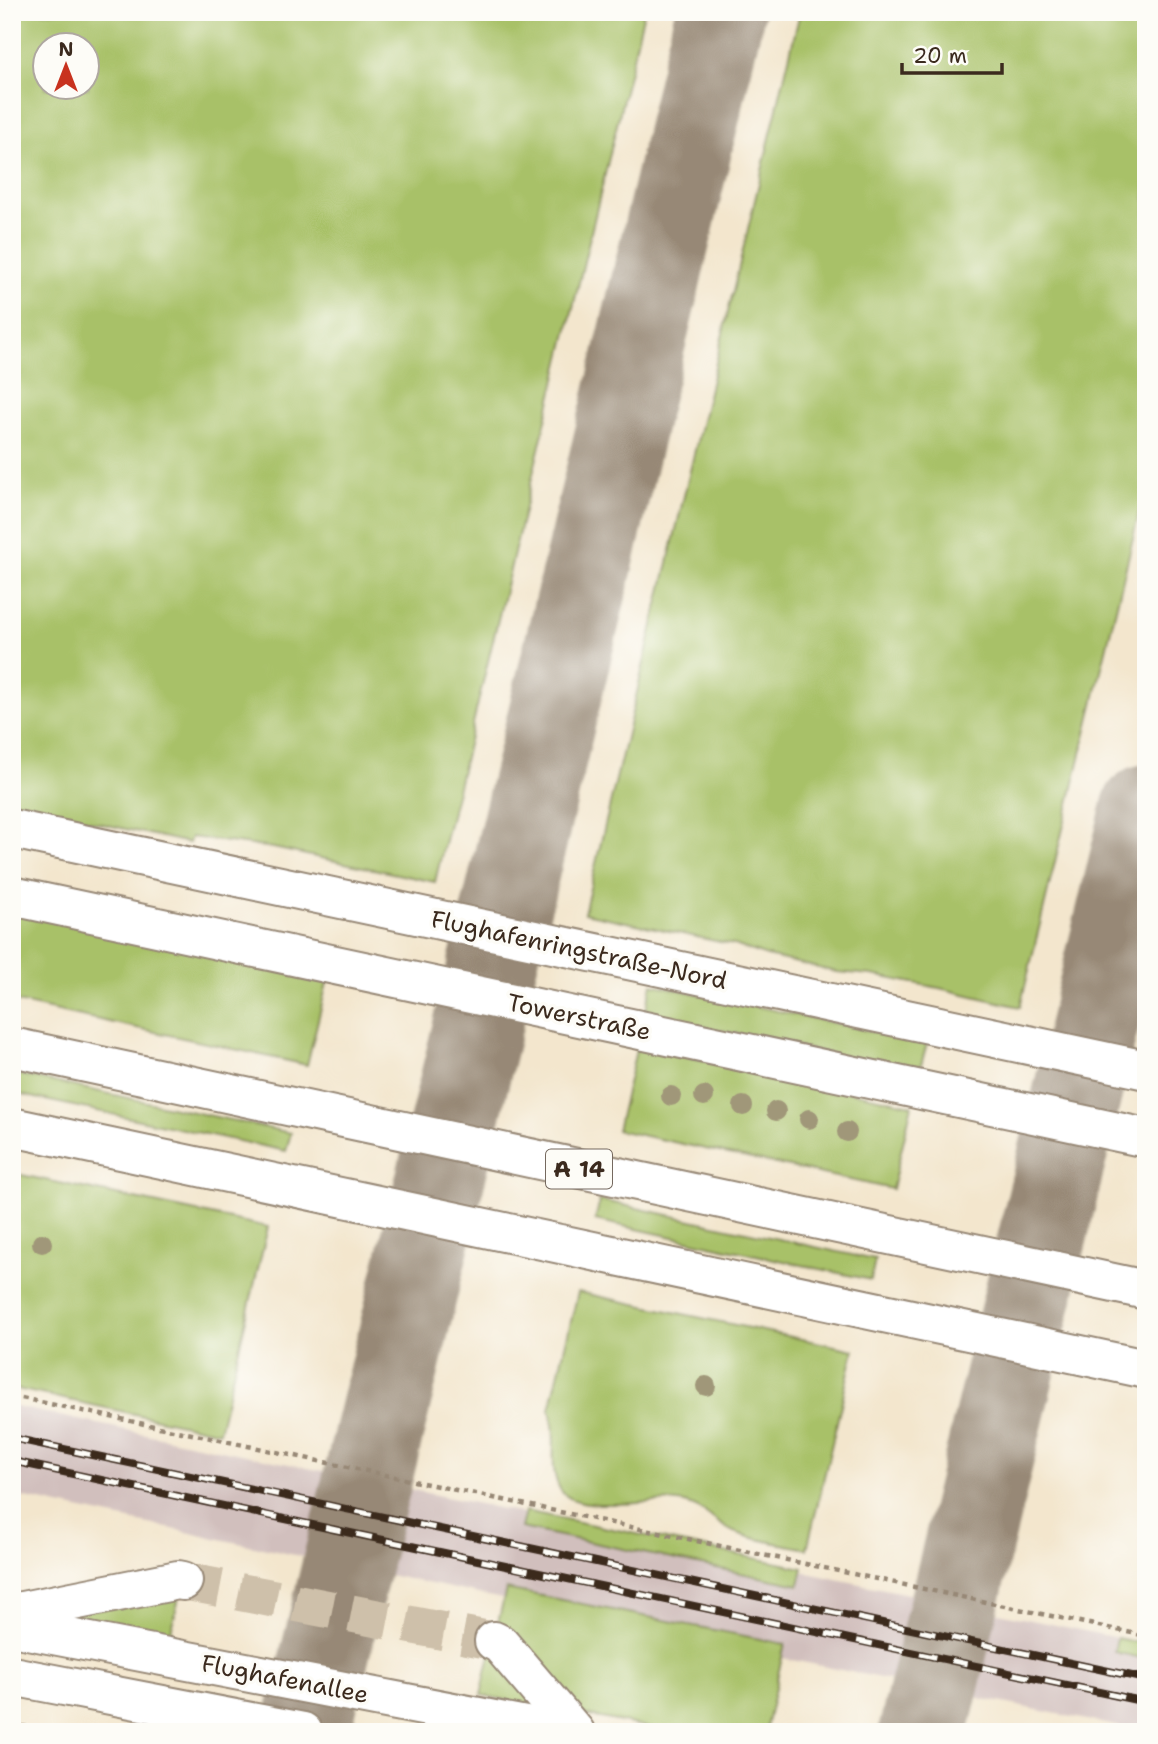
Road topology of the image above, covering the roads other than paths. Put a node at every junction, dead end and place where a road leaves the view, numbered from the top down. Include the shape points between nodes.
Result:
1 (12, 830) edge
2 (12, 896) edge
3 (12, 1047) edge
4 (1146, 1070) edge
5 (12, 1127) edge
6 (1146, 1138) edge
7 (1146, 1290) edge
8 (1146, 1369) edge
9 (183, 1581) tunnel mouth
10 (12, 1613) edge
11 (12, 1627) edge
12 (494, 1641) tunnel mouth
13 (12, 1676) edge
14 (303, 1732) edge
15 (557, 1732) edge
16 (575, 1732) edge

1 - 4 main road, Flughafenringstraße-Nord
2 - 6 main road, Towerstraße
3 - 7 main road, A 14
5 - 8 main road
9 - 10 main road
11 - 15 main road, Flughafenallee
12 - 16 main road
13 - 14 main road, Flughafenallee

